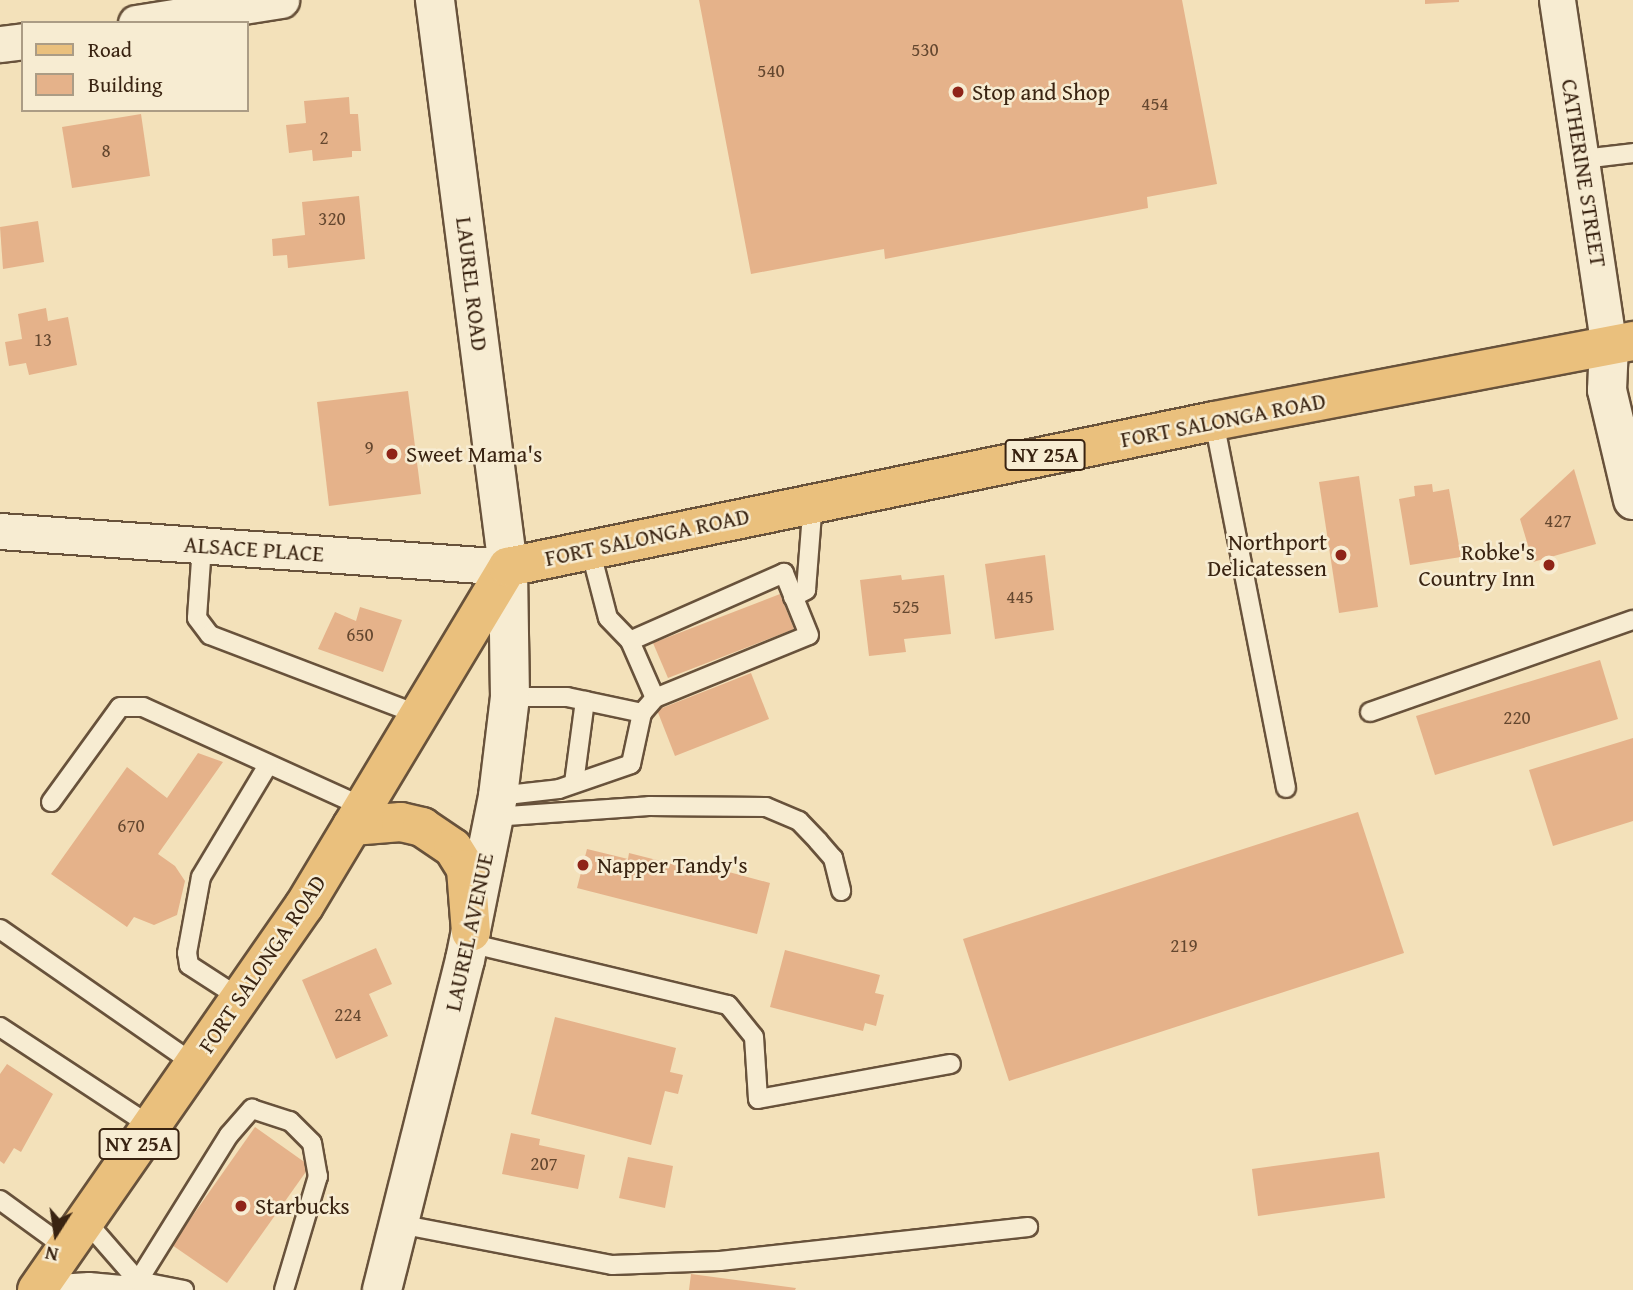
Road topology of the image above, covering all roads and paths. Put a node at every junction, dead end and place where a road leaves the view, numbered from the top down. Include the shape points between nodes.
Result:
1 (281, 0) edge
2 (435, 0) edge
3 (1557, 0) edge
4 (149, 21) edge
5 (21, 41) edge
6 (0, 44) edge
7 (1633, 153) edge
8 (1583, 159) junction
9 (1621, 344) edge
10 (1213, 421) junction
11 (1633, 500) edge
12 (813, 502) junction
13 (0, 531) edge
14 (202, 546) junction
15 (590, 549) junction
16 (508, 568) junction
17 (793, 597) junction
18 (1633, 620) edge
19 (630, 641) junction
20 (510, 697) junction
21 (655, 698) junction
22 (584, 701) junction
23 (1370, 712) dead end
24 (642, 713) junction
25 (419, 715) junction
26 (268, 765) junction
27 (574, 783) junction
28 (1286, 788) dead end
29 (51, 802) dead end
30 (495, 806) junction
31 (358, 817) junction
32 (841, 891) dead end
33 (0, 929) edge
34 (470, 937) junction
35 (240, 998) junction
36 (0, 1027) edge
37 (194, 1064) junction
38 (951, 1064) dead end
39 (151, 1126) junction
40 (0, 1200) edge
41 (399, 1224) junction
42 (1028, 1227) dead end
43 (75, 1234) junction
44 (138, 1281) junction
45 (38, 1288) edge
46 (184, 1290) edge
47 (285, 1290) edge
48 (382, 1290) edge

1 - 4 street
2 - 16 main road, LAUREL ROAD
3 - 8 street, CATHERINE STREET
5 - 6 street
7 - 8 lane
8 - 9 street, CATHERINE STREET
9 - 10 main road, FORT SALONGA ROAD / NY 25A
9 - 11 main road via 1607,390
10 - 12 main road, FORT SALONGA ROAD / NY 25A
10 - 28 lane
12 - 15 main road, FORT SALONGA ROAD / NY 25A
12 - 17 lane via 806,590
13 - 14 street, ALSACE PLACE
14 - 16 street, ALSACE PLACE
14 - 25 lane via 197,618 209,635
15 - 16 main road, FORT SALONGA ROAD / NY 25A
15 - 19 lane via 608,618
16 - 20 main road, LAUREL AVENUE
16 - 25 main road, FORT SALONGA ROAD / NY 25A
17 - 19 lane via 784,573 747,598
17 - 21 lane via 808,635 708,669
18 - 23 lane
19 - 21 lane
20 - 22 lane
20 - 30 main road, LAUREL AVENUE
21 - 24 lane
22 - 24 lane
22 - 27 lane
24 - 27 lane via 631,764
25 - 31 main road, FORT SALONGA ROAD / NY 25A
26 - 29 lane via 144,707 120,707
26 - 31 lane
26 - 35 lane via 201,877 187,953 189,965
27 - 30 lane
30 - 32 lane via 766,807 799,821 818,841 833,858
30 - 34 main road, LAUREL AVENUE
31 - 34 main road via 422,827 453,848 466,869
31 - 35 main road, FORT SALONGA ROAD / NY 25A
33 - 37 lane
34 - 38 lane via 728,1005 754,1037 758,1099
34 - 41 main road, LAUREL AVENUE
35 - 37 main road, FORT SALONGA ROAD / NY 25A
36 - 39 lane
37 - 39 main road, FORT SALONGA ROAD / NY 25A
39 - 43 main road, FORT SALONGA ROAD / NY 25A
40 - 43 lane
41 - 42 lane via 612,1265 720,1261
41 - 48 main road, LAUREL AVENUE
43 - 44 lane
43 - 45 main road, FORT SALONGA ROAD / NY 25A
44 - 45 lane
44 - 46 lane
44 - 47 lane via 229,1135 253,1109 298,1128 312,1143 318,1176

